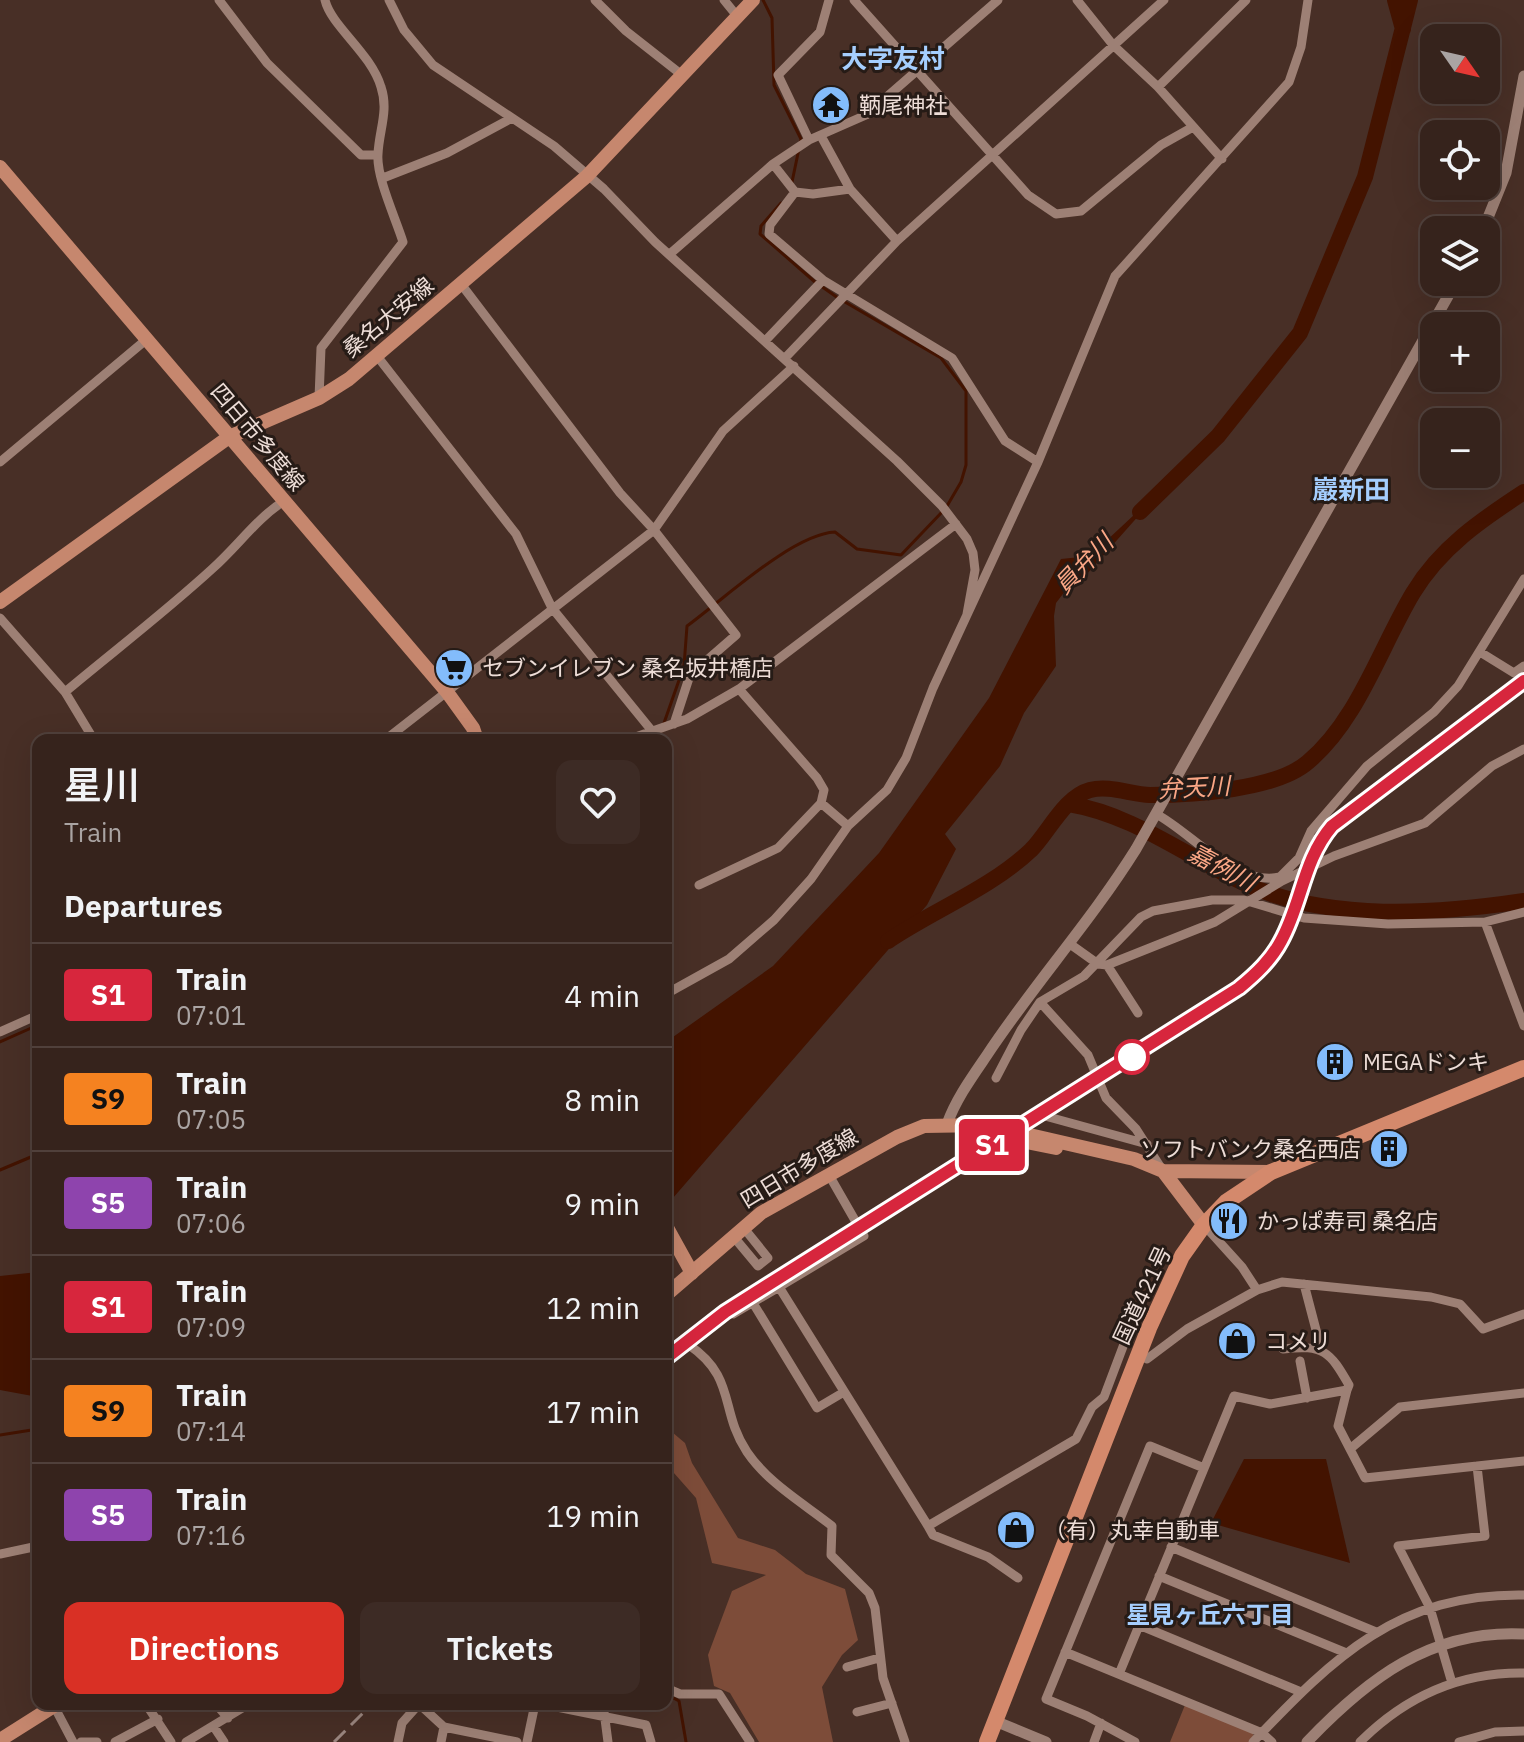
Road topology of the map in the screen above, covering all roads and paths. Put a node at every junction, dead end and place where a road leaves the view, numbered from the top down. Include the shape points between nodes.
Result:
1 (219, 0) edge
2 (325, 0) edge
3 (389, 0) edge
4 (595, 0) edge
5 (724, 0) edge
6 (753, 0) edge
7 (829, 0) edge
8 (998, 0) edge
9 (1077, 0) edge
10 (1164, 0) edge
11 (1246, 0) edge
12 (1308, 0) edge
13 (856, 1) edge
14 (737, 16) junction
15 (1113, 45) junction
16 (917, 70) junction
17 (682, 75) junction
18 (1524, 76) edge
19 (1158, 87) junction
20 (512, 118) junction
21 (1193, 127) junction
22 (821, 136) junction
23 (804, 143) junction
24 (993, 153) junction
25 (377, 155) junction
26 (1222, 159) junction
27 (773, 164) junction
28 (0, 167) edge
29 (587, 176) junction
30 (383, 178) junction
31 (792, 188) junction
32 (850, 189) junction
33 (1489, 216) edge
34 (897, 241) junction
35 (671, 253) junction
36 (819, 283) junction
37 (461, 284) junction
38 (1448, 296) edge
39 (842, 298) junction
40 (147, 339) junction
41 (766, 340) junction
42 (377, 356) junction
43 (785, 358) junction
44 (794, 366) junction
45 (319, 398) junction
46 (229, 437) junction
47 (0, 462) edge
48 (1038, 462) junction
49 (284, 501) junction
50 (956, 524) junction
51 (654, 530) junction
52 (1524, 579) edge
53 (0, 602) edge
54 (552, 608) junction
55 (968, 617) junction
56 (0, 618) edge
57 (1480, 652) junction
58 (1524, 666) edge
59 (739, 689) junction
60 (65, 692) junction
61 (447, 692) junction
62 (671, 725) junction
63 (654, 730) junction
64 (90, 734) edge
65 (393, 734) edge
66 (475, 734) edge
67 (643, 734) edge
68 (1524, 749) edge
69 (821, 803) junction
70 (1156, 815) junction
71 (848, 826) junction
72 (1281, 879) junction
73 (699, 885) dead end
74 (1250, 900) junction
75 (1524, 912) edge
76 (1485, 922) junction
77 (1070, 944) junction
78 (1102, 964) junction
79 (672, 991) edge
80 (1040, 1002) junction
81 (1138, 1013) dead end
82 (32, 1019) edge
83 (1524, 1026) edge
84 (0, 1032) edge
85 (1524, 1068) edge
86 (996, 1078) dead end
87 (1045, 1116) dead end
88 (947, 1124) junction
89 (1147, 1144) junction
90 (1163, 1171) junction
91 (1271, 1172) junction
92 (829, 1175) junction
93 (1204, 1225) junction
94 (672, 1237) edge
95 (690, 1270) junction
96 (1304, 1284) junction
97 (779, 1287) junction
98 (672, 1289) edge
99 (1257, 1290) junction
100 (753, 1303) junction
101 (733, 1314) dead end
102 (1524, 1314) edge
103 (1124, 1344) dead end
104 (1283, 1349) dead end
105 (1321, 1349) junction
106 (672, 1353) edge
107 (1147, 1359) dead end
108 (1300, 1361) dead end
109 (1347, 1390) junction
110 (844, 1392) junction
111 (1524, 1393) edge
112 (1307, 1398) junction
113 (1350, 1449) junction
114 (1524, 1461) edge
115 (1477, 1466) junction
116 (1204, 1468) junction
117 (928, 1526) junction
118 (32, 1547) edge
119 (1171, 1547) junction
120 (0, 1554) edge
121 (1159, 1576) junction
122 (1018, 1578) dead end
123 (1524, 1595) edge
124 (1430, 1608) junction
125 (1139, 1625) junction
126 (1376, 1632) junction
127 (1524, 1634) edge
128 (1441, 1645) junction
129 (1065, 1652) junction
130 (1344, 1652) junction
131 (879, 1658) junction
132 (847, 1667) dead end
133 (1524, 1673) edge
134 (1119, 1674) junction
135 (1452, 1683) junction
136 (672, 1691) edge
137 (1301, 1692) junction
138 (892, 1703) junction
139 (45, 1710) edge
140 (53, 1710) edge
141 (151, 1710) edge
142 (221, 1710) edge
143 (240, 1710) edge
144 (414, 1710) edge
145 (426, 1710) edge
146 (534, 1710) edge
147 (571, 1710) edge
148 (604, 1710) edge
149 (857, 1712) dead end
150 (605, 1717) junction
151 (228, 1718) junction
152 (158, 1719) junction
153 (995, 1721) junction
154 (1101, 1723) junction
155 (214, 1727) junction
156 (444, 1727) junction
157 (1524, 1731) edge
158 (1262, 1733) junction
159 (484, 1739) edge
160 (0, 1740) edge
161 (73, 1742) edge
162 (81, 1742) edge
163 (97, 1742) edge
164 (115, 1742) edge
165 (171, 1742) edge
166 (186, 1742) edge
167 (224, 1742) edge
168 (398, 1742) edge
169 (441, 1742) edge
170 (517, 1742) edge
171 (527, 1742) edge
172 (608, 1742) edge
173 (651, 1742) edge
174 (750, 1742) edge
175 (905, 1742) edge
176 (985, 1742) edge
177 (1046, 1742) edge
178 (1094, 1742) edge
179 (1135, 1742) edge
180 (1253, 1742) edge
181 (1272, 1742) edge
182 (1307, 1742) edge
183 (1361, 1742) edge
184 (1459, 1742) edge

1 - 25 street via 267,63 361,155
2 - 25 street via 378,78 384,103
3 - 20 street via 404,30 433,65
4 - 17 street
5 - 14 street
6 - 14 main road, 桑名大安線
7 - 23 street via 820,32 778,75
8 - 16 street
9 - 15 street
10 - 15 street
11 - 19 street
12 - 26 street via 1289,82
13 - 16 street
14 - 17 main road, 桑名大安線
15 - 19 street
15 - 24 street
16 - 22 street via 866,115
16 - 24 street
17 - 29 main road, 桑名大安線
18 - 33 street via 1506,173
19 - 21 street
20 - 29 street
20 - 30 street via 447,153
21 - 24 street via 1161,145 1089,206 1072,214 1040,206
21 - 26 street
22 - 23 street
22 - 32 street
23 - 27 street
24 - 34 street
25 - 30 street
26 - 48 street via 1115,276
27 - 31 street
27 - 35 street
28 - 40 main road, 四日市多度線
29 - 35 street
29 - 37 main road, 桑名大安線
30 - 45 street via 403,242 321,348
31 - 32 street via 813,194
31 - 36 street via 769,234
32 - 34 street
34 - 39 street
35 - 41 street
36 - 39 street
36 - 41 street
37 - 42 main road, 桑名大安線
37 - 51 street
38 - 70 street
39 - 43 street
39 - 48 street via 952,358 1005,441
40 - 46 main road, 四日市多度線
40 - 47 street
41 - 43 street
42 - 45 main road, 桑名大安線
42 - 54 street via 516,534
43 - 44 street
44 - 50 street
44 - 51 street via 723,431
45 - 46 main road, 桑名大安線
46 - 49 main road, 四日市多度線
46 - 53 main road, 桑名大安線
48 - 55 street
49 - 60 street via 209,572
49 - 61 main road, 四日市多度線
50 - 55 street via 973,553
50 - 59 street
51 - 54 street
51 - 62 street via 736,635 690,675
52 - 57 street
54 - 61 street
54 - 63 street
55 - 71 street via 898,772 887,790
56 - 60 street
57 - 58 street via 1514,673
57 - 72 street via 1434,712 1367,766 1311,831 1299,858
59 - 62 street
59 - 69 street via 817,778 824,790
60 - 64 street
61 - 65 street
61 - 66 main road, 四日市多度線
62 - 63 street
63 - 67 street
68 - 72 street via 1492,766 1425,823
69 - 71 street
69 - 73 street via 778,848
70 - 72 street via 1211,856
70 - 77 street
71 - 79 street via 774,920 729,959
72 - 74 street
74 - 76 street via 1304,918 1343,923
74 - 78 street via 1215,922
74 - 78 street via 1212,900 1153,911 1141,917
75 - 76 street
76 - 83 street
77 - 78 street
77 - 88 street via 1007,1024
78 - 80 street
78 - 81 street
80 - 86 street
80 - 89 street via 1088,1055 1106,1098
82 - 84 street
85 - 91 highway, 国道421号
87 - 89 street
88 - 90 main road via 1134,1159
88 - 92 main road, 四日市多度線 via 897,1137
89 - 90 street
90 - 91 main road
90 - 93 main road
91 - 93 highway, 国道421号 via 1226,1202
92 - 95 main road, 四日市多度線 via 738,1232
92 - 97 street via 864,1236
93 - 99 street
93 - 153 highway, 国道421号 via 1182,1256 1149,1328
94 - 95 main road
95 - 98 main road, 四日市多度線
96 - 99 street via 1282,1282
96 - 102 street via 1450,1300 1483,1329
96 - 105 street
97 - 100 street
97 - 110 street
99 - 107 street via 1187,1329
100 - 101 street
100 - 110 street via 817,1408
103 - 117 street via 1104,1397 1092,1407 1076,1439
104 - 105 street
105 - 109 street via 1337,1364
106 - 131 street via 689,1345 709,1359 719,1372 740,1437 760,1471 832,1526 831,1555 869,1593 875,1608
108 - 112 street
109 - 112 street
109 - 113 street via 1338,1426
110 - 117 street
111 - 113 street via 1400,1407
112 - 116 street via 1270,1404 1234,1396
113 - 115 street via 1365,1478
114 - 115 street
115 - 124 street via 1485,1536 1398,1546
116 - 119 street
116 - 129 street via 1150,1446
117 - 122 street via 933,1535 988,1557
118 - 120 street
119 - 121 street
119 - 126 street
121 - 125 street
121 - 130 street
123 - 124 street
124 - 126 street
124 - 128 street
125 - 134 street
125 - 137 street
126 - 130 street
127 - 128 street
128 - 135 street
128 - 182 street via 1374,1677
129 - 134 street
129 - 154 street via 1046,1699
130 - 137 street
131 - 132 street
131 - 138 street
133 - 135 street
134 - 158 street
135 - 183 street via 1409,1702
136 - 174 street via 719,1694
137 - 158 street
138 - 149 street
138 - 175 street
139 - 160 main road
140 - 161 street
141 - 152 street
142 - 151 street
143 - 151 street
144 - 168 street via 402,1723
145 - 156 street
146 - 171 street
147 - 150 street
148 - 150 street
150 - 172 street
150 - 173 street via 648,1726
151 - 155 street
152 - 164 street
152 - 165 street
153 - 176 highway, 国道421号
153 - 177 street
154 - 178 street
154 - 179 street
155 - 166 street
155 - 167 street
156 - 159 street
156 - 169 street
157 - 184 street
158 - 180 street
158 - 181 street
159 - 170 street
162 - 163 street

